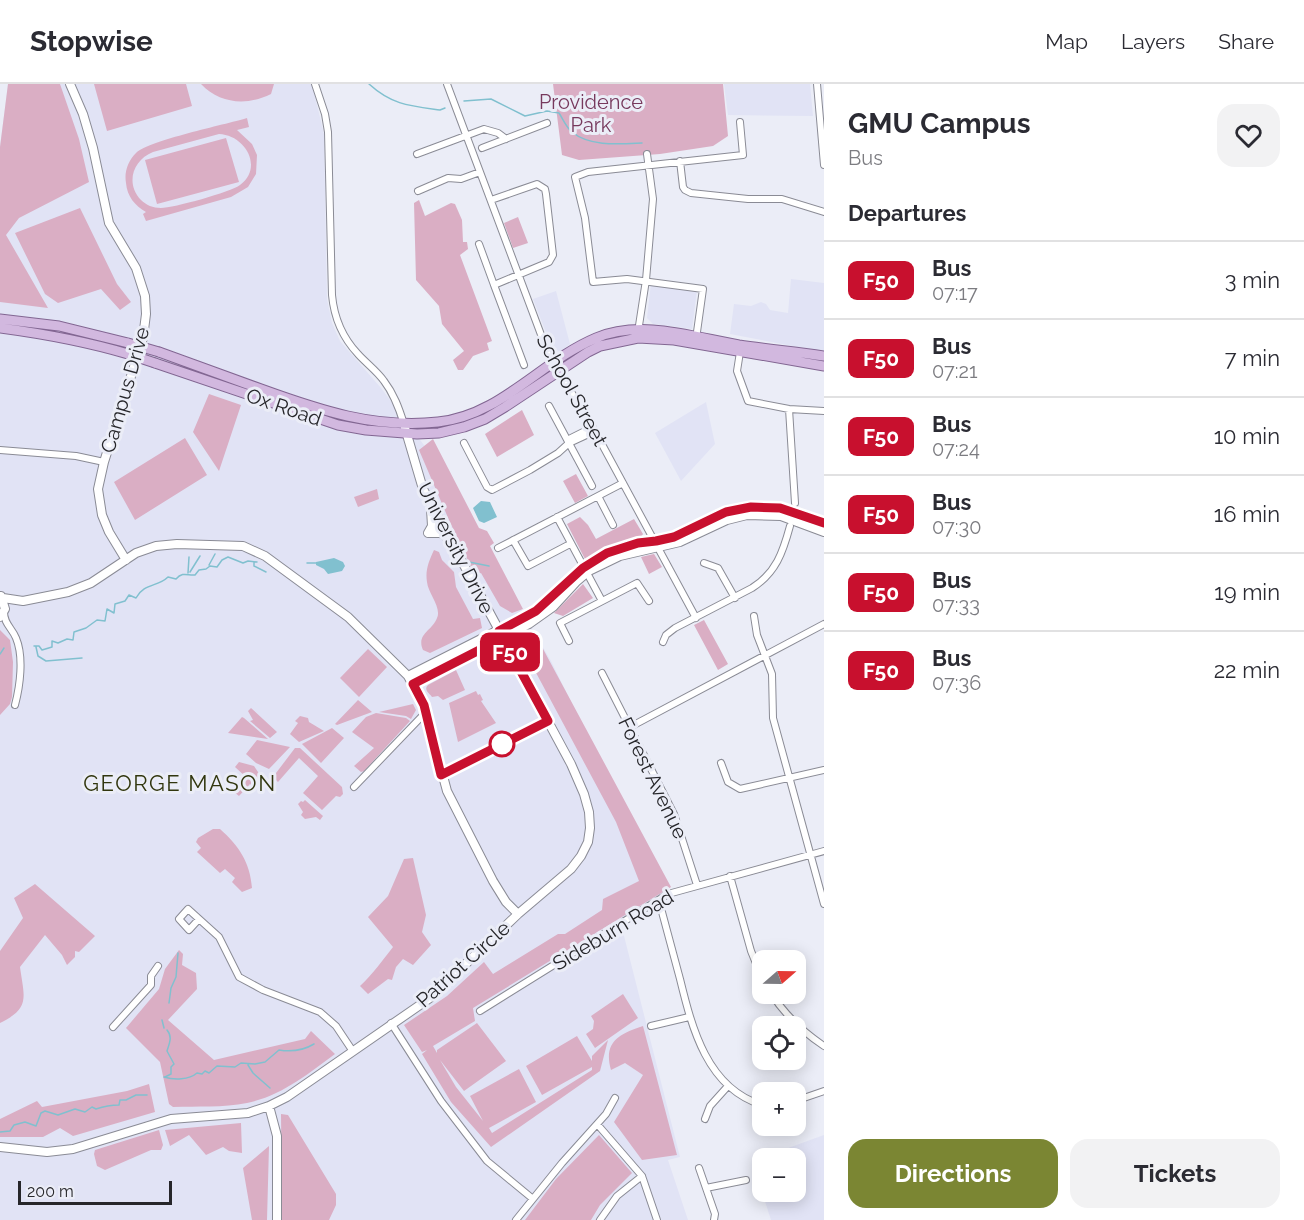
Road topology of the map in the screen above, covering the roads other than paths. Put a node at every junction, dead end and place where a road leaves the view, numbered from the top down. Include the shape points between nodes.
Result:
1 (70, 84) edge
2 (315, 84) edge
3 (447, 84) edge
4 (817, 84) edge
5 (740, 122) dead end
6 (547, 123) dead end
7 (466, 136) junction
8 (506, 139) junction
9 (482, 148) dead end
10 (417, 154) dead end
11 (647, 154) dead end
12 (680, 161) junction
13 (650, 165) junction
14 (824, 165) edge
15 (480, 172) junction
16 (418, 190) dead end
17 (491, 200) junction
18 (824, 212) edge
19 (479, 244) dead end
20 (519, 275) junction
21 (646, 280) junction
22 (494, 285) junction
23 (0, 319) edge
24 (0, 328) edge
25 (638, 333) junction
26 (696, 340) junction
27 (740, 352) junction
28 (824, 356) edge
29 (524, 365) dead end
30 (824, 366) edge
31 (555, 367) junction
32 (549, 406) dead end
33 (789, 409) junction
34 (824, 411) edge
35 (404, 424) junction
36 (594, 429) junction
37 (407, 434) junction
38 (464, 443) dead end
39 (569, 443) junction
40 (0, 450) edge
41 (104, 462) junction
42 (623, 483) junction
43 (592, 486) dead end
44 (598, 496) junction
45 (430, 503) junction
46 (795, 503) dead end
47 (557, 517) junction
48 (824, 524) edge
49 (613, 525) dead end
50 (790, 526) dead end
51 (824, 532) edge
52 (450, 540) junction
53 (513, 540) junction
54 (570, 544) junction
55 (658, 544) junction
56 (498, 548) dead end
57 (126, 560) junction
58 (705, 563) dead end
59 (584, 571) junction
60 (1, 596) edge
61 (735, 598) junction
62 (23, 601) junction
63 (649, 601) dead end
64 (602, 602) junction
65 (754, 616) dead end
66 (4, 618) edge
67 (696, 618) junction
68 (824, 624) edge
69 (501, 634) junction
70 (569, 641) dead end
71 (663, 642) dead end
72 (765, 656) junction
73 (602, 673) dead end
74 (408, 676) junction
75 (413, 684) junction
76 (15, 705) dead end
77 (426, 712) junction
78 (548, 721) junction
79 (630, 727) junction
80 (524, 733) dead end
81 (721, 763) dead end
82 (824, 770) edge
83 (789, 777) junction
84 (354, 787) dead end
85 (824, 851) edge
86 (811, 854) junction
87 (730, 876) junction
88 (697, 885) junction
89 (658, 901) junction
90 (824, 904) edge
91 (518, 914) junction
92 (199, 919) dead end
93 (752, 953) edge
94 (158, 966) dead end
95 (779, 1004) edge
96 (480, 1011) dead end
97 (689, 1017) junction
98 (391, 1023) junction
99 (651, 1026) dead end
100 (113, 1027) dead end
101 (824, 1046) edge
102 (352, 1050) junction
103 (728, 1086) junction
104 (824, 1091) edge
105 (806, 1097) edge
106 (615, 1098) dead end
107 (752, 1100) edge
108 (269, 1106) junction
109 (705, 1119) dead end
110 (597, 1124) junction
111 (0, 1147) edge
112 (699, 1168) dead end
113 (642, 1176) junction
114 (746, 1180) dead end
115 (706, 1188) junction
116 (533, 1199) junction
117 (276, 1220) edge
118 (516, 1220) edge
119 (600, 1220) edge
120 (657, 1220) edge
121 (714, 1220) edge

1 - 41 street, Campus Drive via 93,148 109,223 136,268 145,296 142,338
2 - 35 street, University Drive via 328,132 335,313 350,345 390,389
3 - 7 street, School Street
4 - 14 street
5 - 12 street via 743,155
6 - 8 street
7 - 8 street via 488,129
7 - 10 street
7 - 15 street, School Street
8 - 9 street
11 - 13 street
12 - 13 street
12 - 18 street via 685,190 691,193 782,199
13 - 21 street via 653,199
13 - 21 street via 575,177 593,282
15 - 16 street via 461,179 448,178
15 - 17 street, School Street
17 - 20 street, School Street
17 - 20 street via 533,184 545,189 552,259
19 - 22 street
20 - 22 street
20 - 31 street, School Street
21 - 25 street
21 - 26 street via 703,289
22 - 29 street
23 - 35 main road, Ox Road, bridge via 59,326 128,343 326,411
24 - 37 main road, Ox Road, bridge via 81,340 338,425
25 - 26 main road
25 - 31 main road via 616,331 597,337 577,346
26 - 27 main road
26 - 28 main road
27 - 30 main road
27 - 33 street via 738,371 748,400
31 - 35 main road, Ox Road via 473,414 440,422
31 - 36 street, School Street
31 - 37 main road, Ox Road via 485,419 448,431
32 - 39 street
33 - 34 street
33 - 46 street
35 - 37 street, University Drive
36 - 39 street via 570,438
36 - 42 street, School Street
37 - 45 street, University Drive
38 - 39 street via 492,490
39 - 43 street
40 - 41 street
41 - 57 street, Campus Drive via 98,489 102,515
42 - 44 street
42 - 55 street, School Street
44 - 47 street
44 - 49 street
45 - 52 street, University Drive
45 - 52 street via 432,526 428,532 441,533
47 - 53 street
47 - 54 street
48 - 55 street via 790,510 751,507 726,512
50 - 61 street via 772,571
51 - 55 street via 781,516 747,515 727,519 680,542
52 - 69 street, University Drive
53 - 54 street via 528,566
53 - 56 street
54 - 59 street
55 - 59 street
55 - 67 street, School Street
57 - 62 street, Patriot Circle via 79,588
57 - 74 street, Patriot Circle via 165,544 224,544 257,551 348,617
58 - 61 street via 718,568
59 - 64 street
59 - 69 street via 543,615
60 - 62 street, Patriot Circle
60 - 66 street, Patriot Circle
61 - 67 street
62 - 66 street
63 - 64 street via 637,583
64 - 70 street via 560,623
65 - 72 street
66 - 76 street via 17,639 21,675
67 - 71 street via 666,635
68 - 72 street
69 - 74 street
69 - 75 street
69 - 78 street, University Drive
72 - 79 street
72 - 83 street via 773,680 773,718
73 - 79 street, Forest Avenue
74 - 75 street, Patriot Circle
75 - 77 street, Patriot Circle
77 - 84 street
77 - 91 street, Patriot Circle via 450,798 493,880
78 - 80 street
78 - 91 street, University Drive via 586,800 588,842 571,869
79 - 88 street, Forest Avenue via 674,814
81 - 83 street via 728,782 740,789
82 - 83 street
83 - 86 street
85 - 86 street, Sideburn Road
86 - 87 street, Sideburn Road
86 - 90 street
87 - 88 street, Sideburn Road
87 - 93 street
88 - 89 street, Sideburn Road
89 - 96 street, Sideburn Road
89 - 97 street
91 - 98 street, Patriot Circle via 436,993
92 - 102 street via 219,938 239,977 315,1010 336,1026
94 - 100 street via 151,976 151,985
95 - 101 street
97 - 99 street
97 - 103 street via 705,1055
98 - 102 street, Patriot Circle
98 - 116 street via 455,1121 487,1161
102 - 108 street, Patriot Circle via 310,1082
103 - 107 street
103 - 109 street via 710,1106
104 - 105 street
106 - 110 street
108 - 111 street, Patriot Circle via 237,1115 171,1119 60,1151
108 - 117 street via 278,1136
110 - 113 street
110 - 116 street
112 - 115 street
113 - 119 street via 617,1196
113 - 120 street
114 - 115 street
115 - 121 street
116 - 118 street

